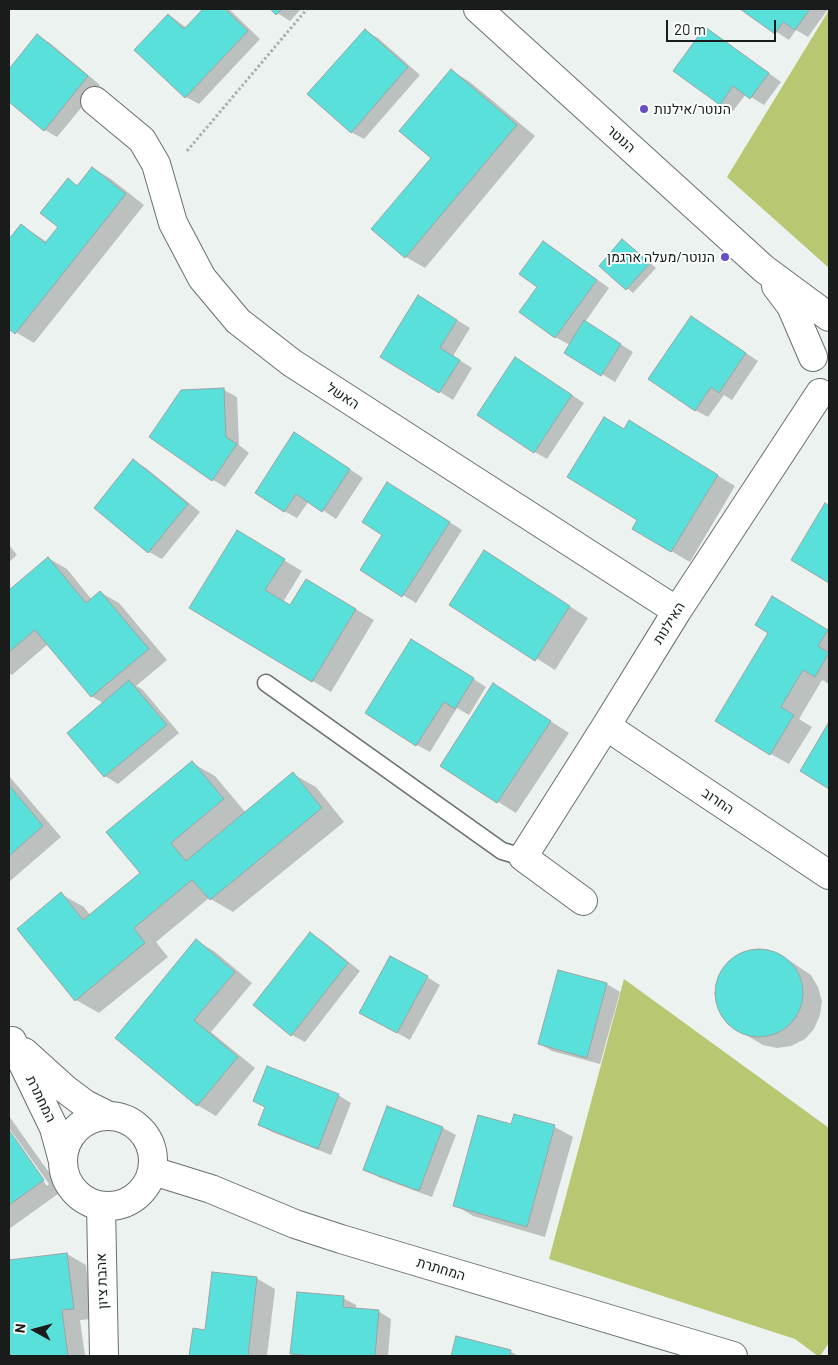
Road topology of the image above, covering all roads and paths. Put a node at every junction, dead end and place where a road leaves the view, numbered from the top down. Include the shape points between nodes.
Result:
1 (307, 9) edge
2 (478, 9) edge
3 (95, 101) dead end
4 (161, 183) junction
5 (764, 269) junction
6 (829, 317) edge
7 (829, 336) edge
8 (813, 357) junction
9 (825, 396) edge
10 (677, 611) junction
11 (266, 683) dead end
12 (606, 726) junction
13 (523, 857) junction
14 (829, 875) edge
15 (584, 901) dead end
16 (10, 1039) edge
17 (109, 1116) junction
18 (63, 1161) junction
19 (153, 1171) junction
20 (101, 1206) junction
21 (104, 1356) edge
22 (733, 1356) edge

1 - 4 path
2 - 5 street, הנוטר
3 - 4 street, האשל via 142,140 156,164
4 - 10 street, האשל via 173,223 202,278 238,321 292,363
5 - 6 street, הנוטר
5 - 8 street, הנוטר via 791,306
7 - 8 street via 818,346
8 - 9 street via 813,381
9 - 10 street, האילנות
10 - 12 street, האילנות
11 - 13 lane via 502,851
12 - 13 street, האילנות
12 - 14 street, החרוב
13 - 15 street
16 - 17 street, המחתרת via 78,1099
16 - 18 street, המחתרת via 54,1128
17 - 18 street via 90,1120 77,1128 68,1139
17 - 19 street via 124,1118 141,1129 154,1155
18 - 20 street via 71,1187 83,1198
19 - 20 street via 138,1196 124,1204
19 - 22 street, המחתרת via 211,1189 295,1224 341,1239
20 - 21 street, אהבת ציון

